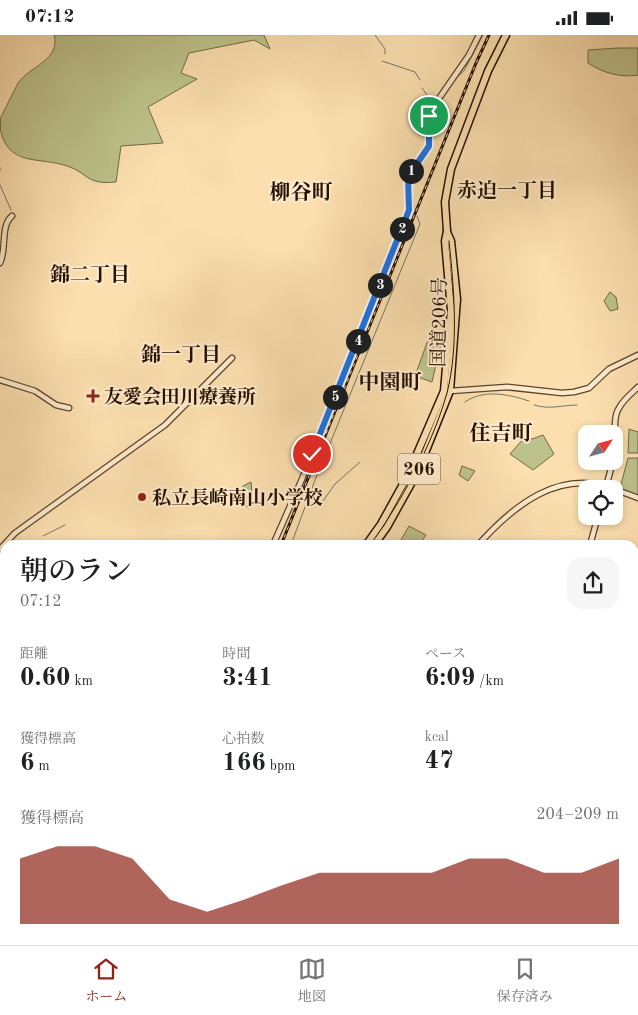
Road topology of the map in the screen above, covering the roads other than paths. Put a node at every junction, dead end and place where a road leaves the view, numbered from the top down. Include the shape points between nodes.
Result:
1 (479, 35) edge
2 (506, 35) edge
3 (12, 216) dead end
4 (447, 231) junction
5 (0, 263) edge
6 (638, 355) edge
7 (232, 357) dead end
8 (0, 379) edge
9 (638, 387) edge
10 (450, 391) junction
11 (68, 408) dead end
12 (616, 425) edge
13 (578, 483) edge
14 (623, 492) edge
15 (638, 498) edge
16 (596, 525) edge
17 (8, 540) edge
18 (275, 540) edge
19 (377, 540) edge
20 (377, 540) edge
21 (483, 540) edge
22 (591, 540) edge

1 - 18 street via 431,110 429,146 408,177 408,213
2 - 4 highway, 国道206号 / 206 via 487,73 451,169 445,202
3 - 5 street via 7,223
4 - 10 highway, 国道206号 / 206 via 451,241 457,299
4 - 19 highway, 国道206号 / 206 via 445,241 451,310 444,391
6 - 10 street via 608,369 588,388 574,392 507,387
7 - 17 street via 171,419
8 - 11 street via 35,391 56,405
9 - 12 street via 616,414
10 - 20 highway, 国道206号 / 206 via 417,473
13 - 21 street via 549,489 513,510
14 - 15 street
16 - 22 street

